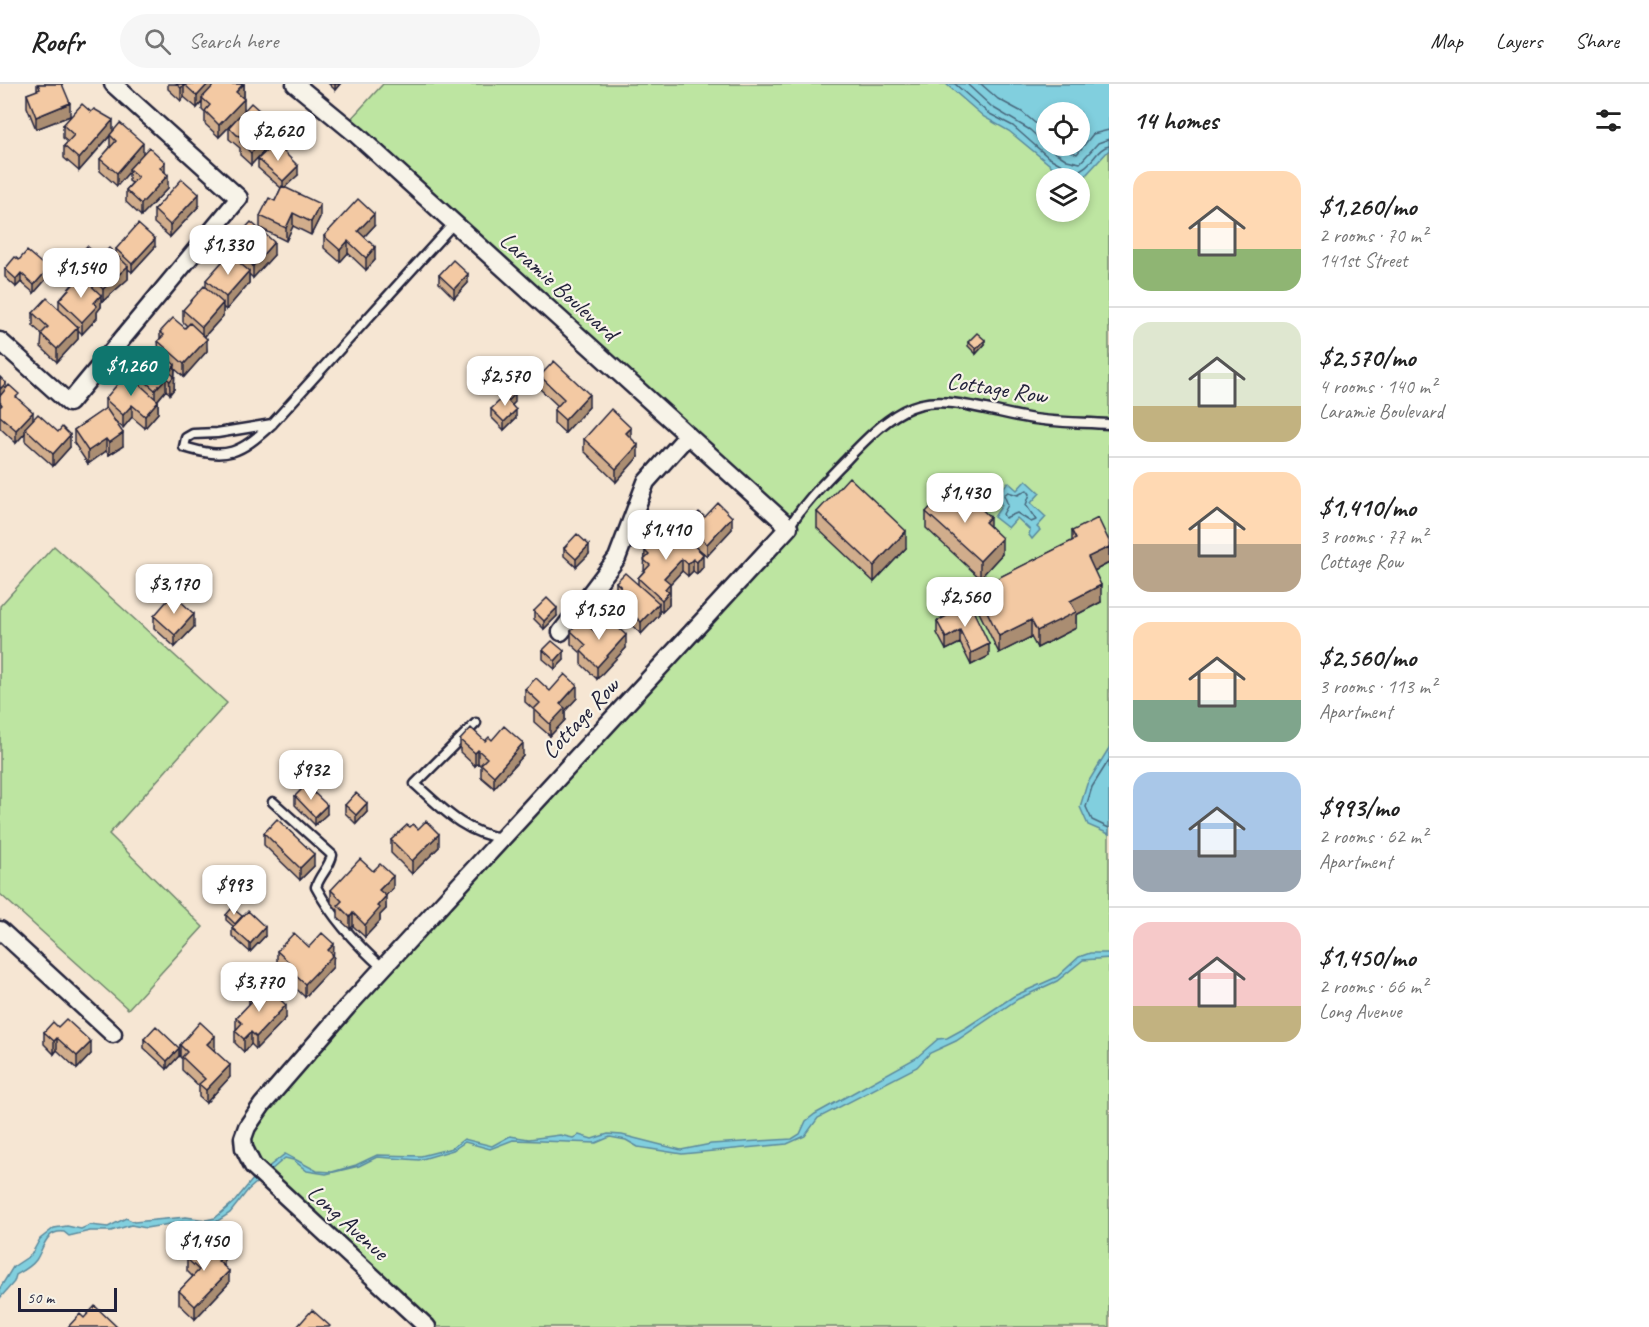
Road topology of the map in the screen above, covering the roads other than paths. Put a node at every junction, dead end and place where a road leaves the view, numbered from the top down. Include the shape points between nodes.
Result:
1 (113, 84) edge
2 (295, 84) edge
3 (454, 223) junction
4 (0, 341) edge
5 (272, 424) junction
6 (1109, 424) edge
7 (688, 435) junction
8 (789, 527) junction
9 (561, 632) dead end
10 (476, 723) dead end
11 (273, 802) dead end
12 (502, 838) junction
13 (0, 930) edge
14 (383, 968) junction
15 (113, 1034) dead end
16 (244, 1148) joint
17 (427, 1327) edge

1 - 4 street via 239,198 69,403
2 - 3 street, Laramie Boulevard
3 - 5 lane
3 - 7 street, Laramie Boulevard
5 - 5 lane via 232,454 210,455 184,447 186,438 194,434
6 - 8 lane, Cottage Row via 1045,420 954,402 915,405 875,429 801,507
7 - 8 street, Laramie Boulevard
7 - 9 street via 646,482 617,558
8 - 12 street, Cottage Row
10 - 12 lane via 416,784 469,829 483,836
11 - 14 lane via 332,855 316,887 344,929
12 - 14 street, Cottage Row
13 - 15 street
14 - 16 street, Cottage Row via 256,1113 244,1133
16 - 17 street, Long Avenue via 253,1166 268,1181

